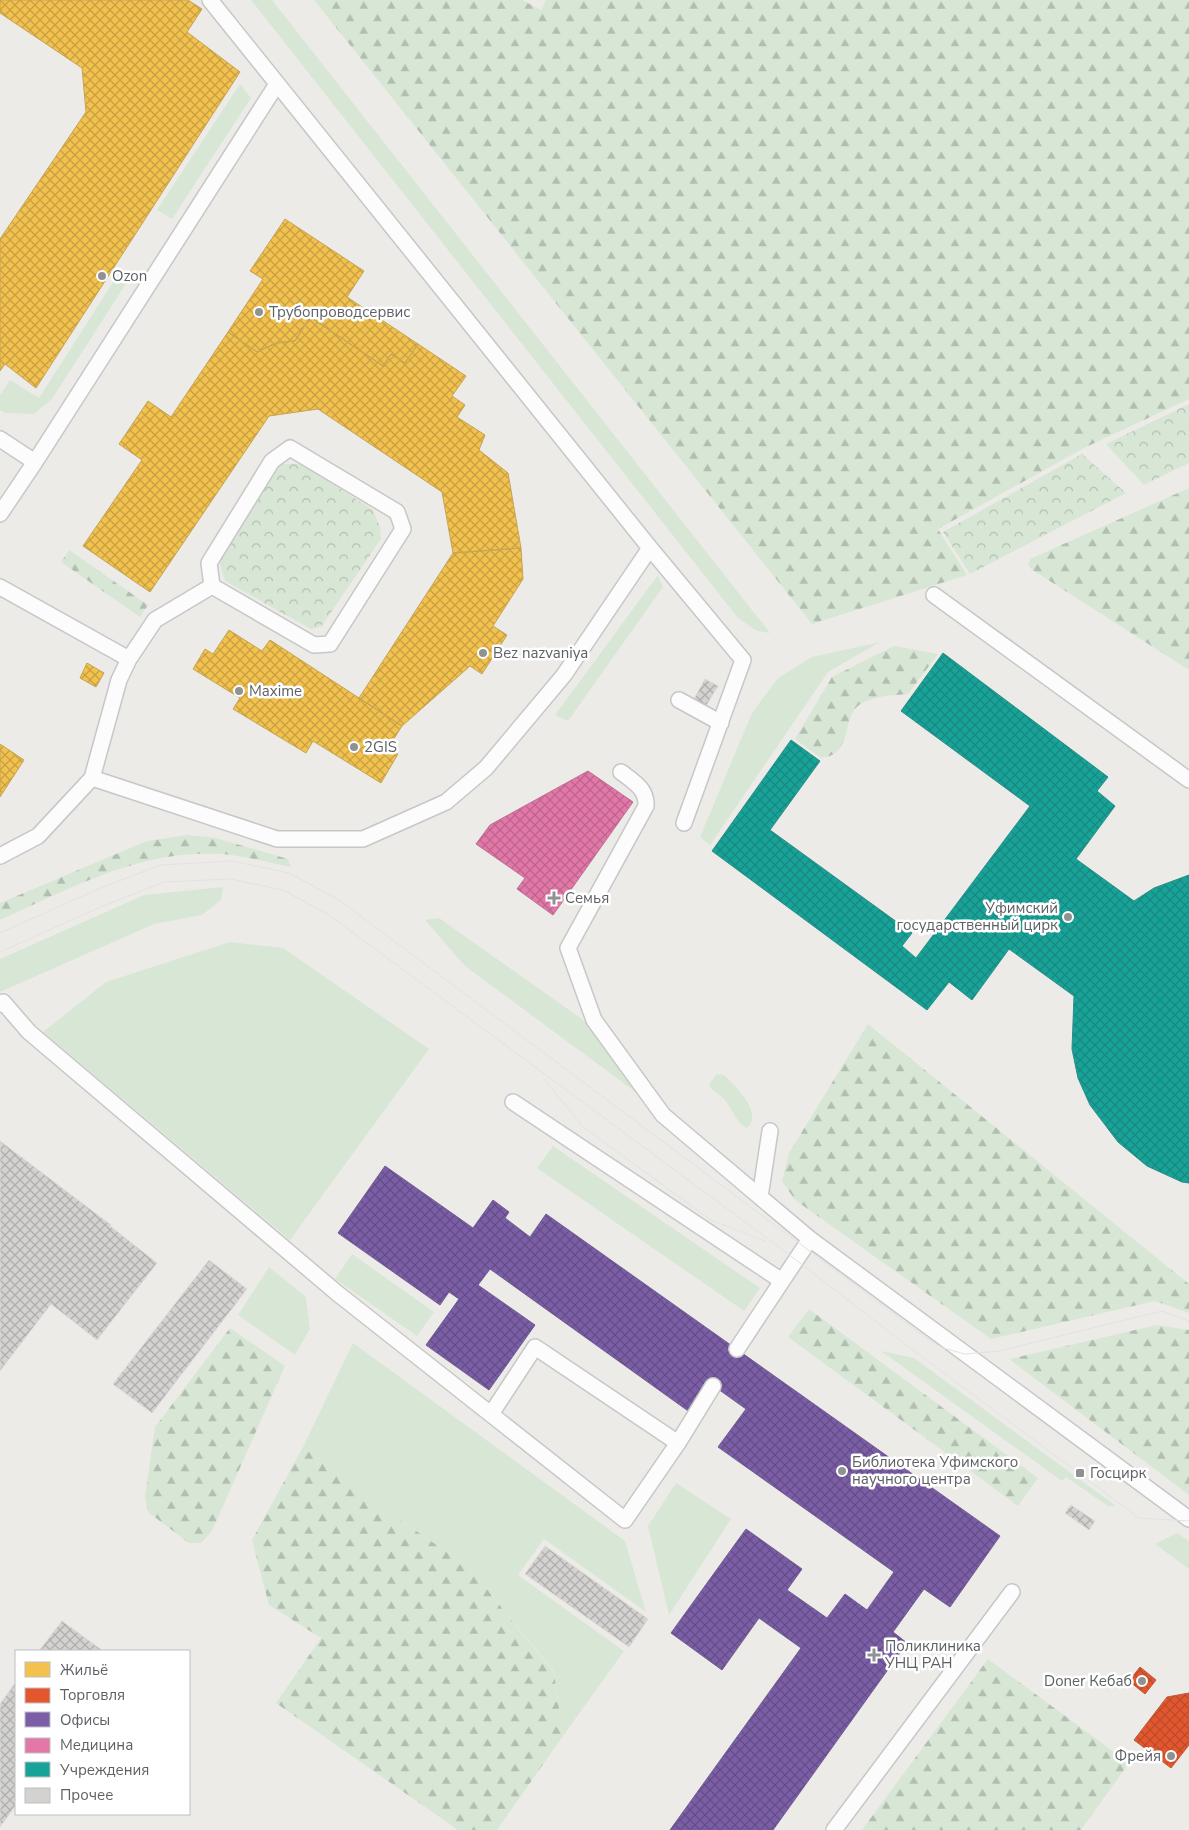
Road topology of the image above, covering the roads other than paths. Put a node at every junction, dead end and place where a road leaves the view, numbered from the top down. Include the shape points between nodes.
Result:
1 (210, 0) edge
2 (277, 84) junction
3 (0, 438) edge
4 (35, 462) junction
5 (0, 514) edge
6 (650, 548) junction
7 (212, 586) junction
8 (0, 587) edge
9 (934, 595) dead end
10 (129, 659) junction
11 (679, 700) dead end
12 (721, 723) junction
13 (621, 772) dead end
14 (92, 778) junction
15 (1189, 780) edge
16 (684, 822) dead end
17 (0, 856) edge
18 (0, 1004) edge
19 (513, 1102) dead end
20 (770, 1131) dead end
21 (760, 1197) junction
22 (810, 1239) junction
23 (782, 1281) junction
24 (737, 1349) dead end
25 (713, 1386) dead end
26 (491, 1414) junction
27 (678, 1443) junction
28 (1189, 1519) edge
29 (1012, 1592) dead end
30 (834, 1830) edge

1 - 2 lane
2 - 4 lane
2 - 6 lane
3 - 4 lane
4 - 5 lane
6 - 12 lane via 743,660
6 - 14 lane via 564,676 486,768 446,802 363,839 277,840
7 - 7 lane via 209,563 272,461 290,448 397,512 403,529 330,644 314,645
7 - 10 lane via 155,620
8 - 10 lane
9 - 15 lane
10 - 14 lane via 119,680
11 - 12 lane
12 - 16 lane
13 - 21 lane via 639,786 646,796 646,806 568,948 594,1020 663,1115
14 - 17 lane via 38,836
18 - 26 lane via 3,1002 30,1032 337,1293
19 - 23 lane
20 - 21 lane
21 - 22 lane
22 - 23 lane
22 - 28 lane
23 - 24 lane
25 - 27 lane
26 - 27 lane via 535,1347
26 - 27 lane via 626,1520
29 - 30 lane

